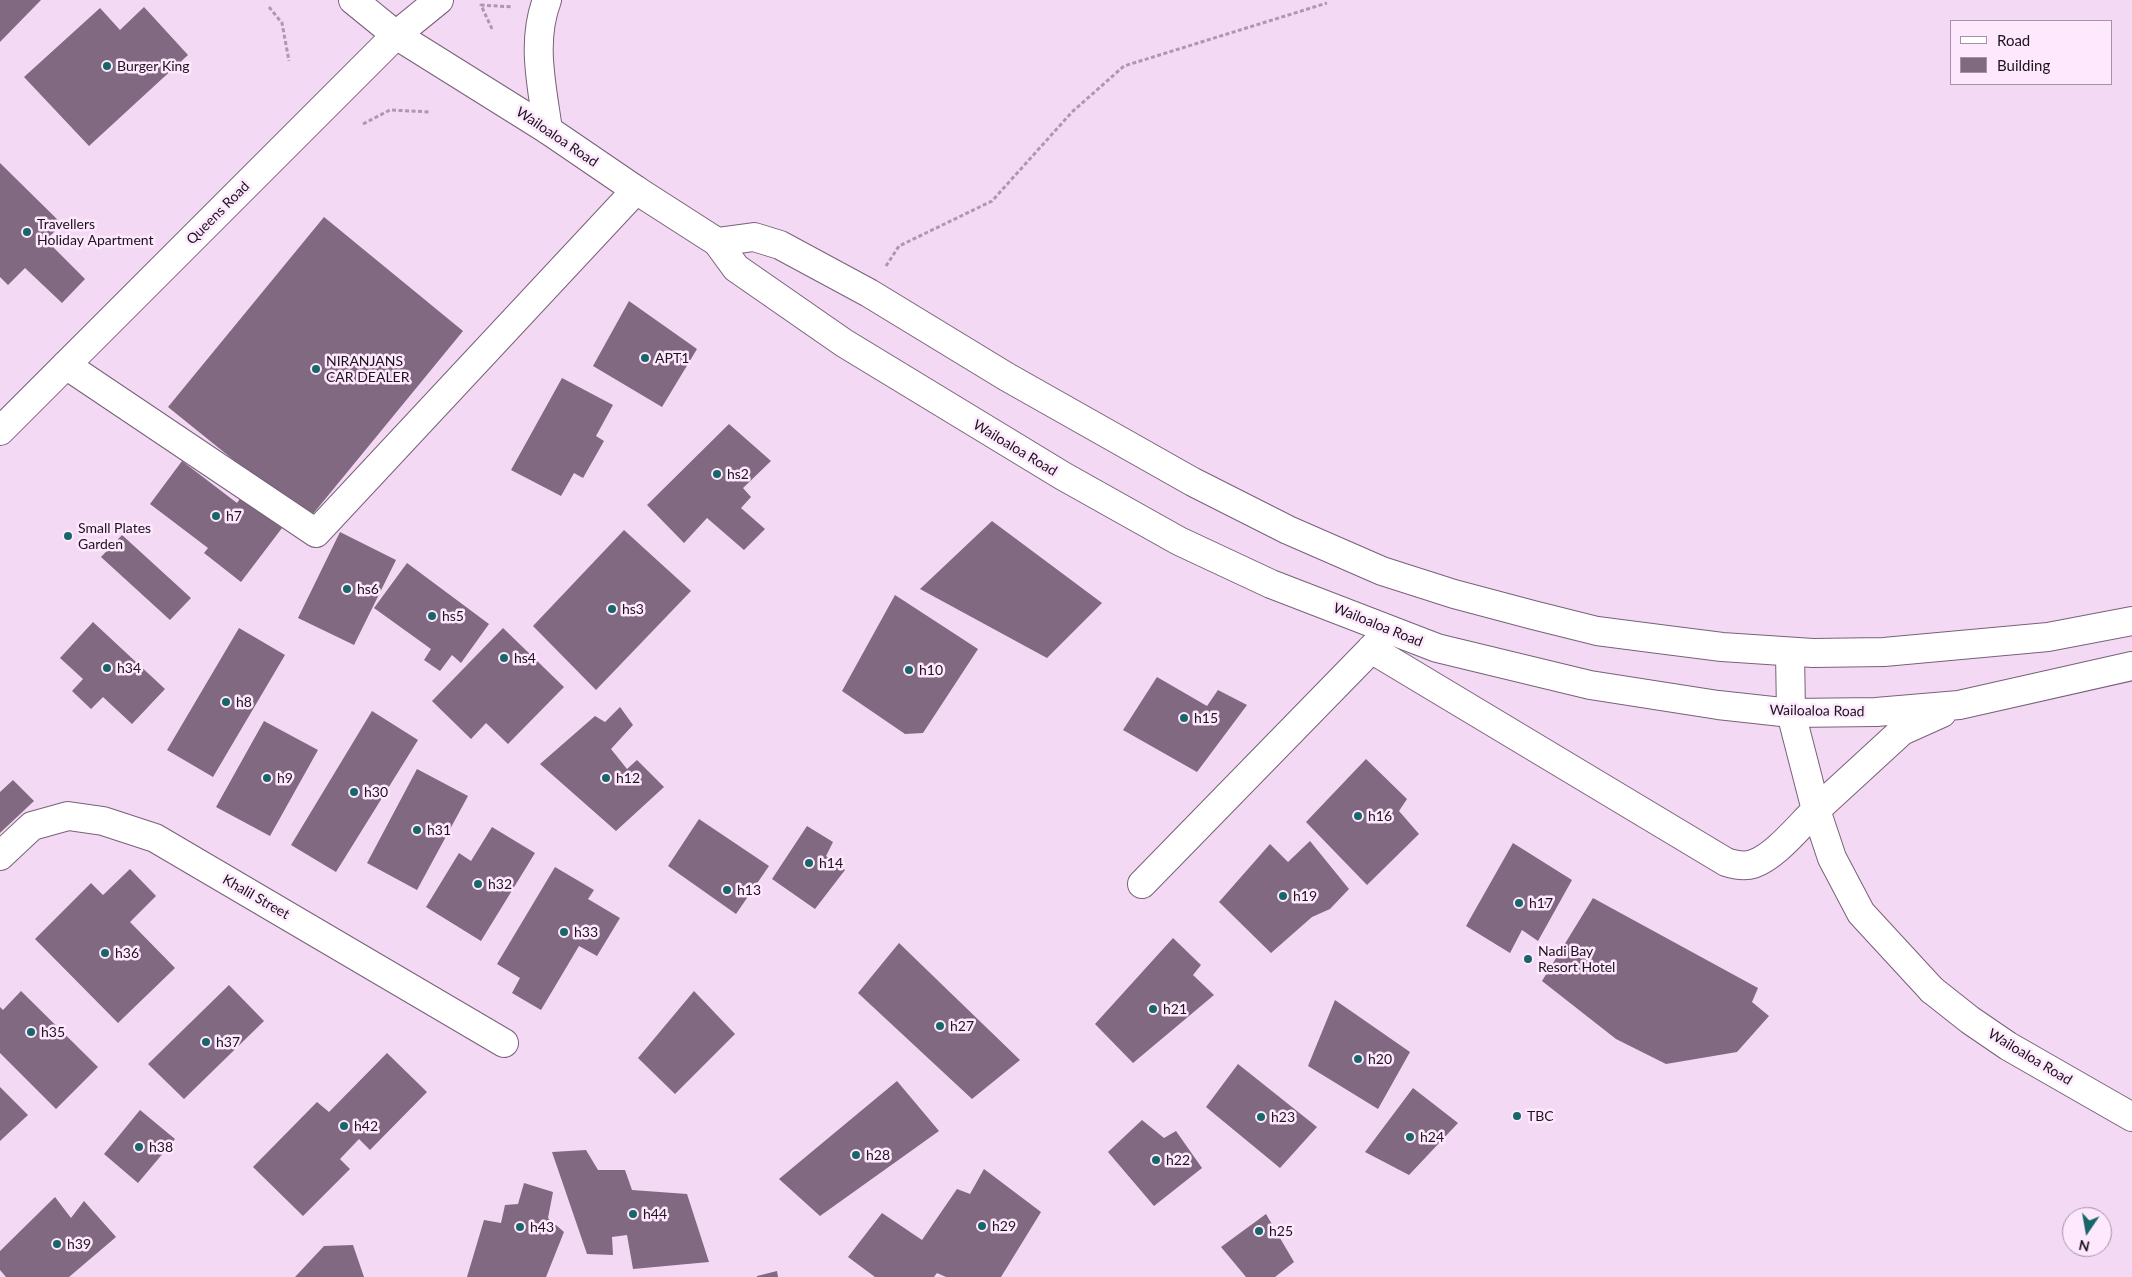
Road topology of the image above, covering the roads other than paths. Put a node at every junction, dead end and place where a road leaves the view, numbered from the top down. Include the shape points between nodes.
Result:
1 (354, 0) edge
2 (439, 0) edge
3 (547, 0) edge
4 (396, 35) junction
5 (548, 130) junction
6 (636, 190) junction
7 (717, 242) junction
8 (66, 365) junction
9 (0, 431) edge
10 (2132, 621) edge
11 (1390, 629) junction
12 (1371, 650) junction
13 (1790, 652) junction
14 (2132, 666) edge
15 (1959, 705) junction
16 (1791, 713) junction
17 (1816, 810) junction
18 (0, 856) edge
19 (1142, 884) dead end
20 (504, 1043) dead end
21 (2132, 1116) edge

1 - 4 main road, Wailoaloa Road
2 - 4 main road, Queens Road
3 - 5 main road via 541,18 538,51
4 - 5 main road, Wailoaloa Road
4 - 8 main road, Queens Road
5 - 6 main road, Wailoaloa Road
6 - 7 main road, Wailoaloa Road
6 - 8 main road via 316,533
7 - 11 main road, Wailoaloa Road via 736,268 844,343 1063,476 1179,541 1271,584
7 - 13 main road via 754,238 780,245 1193,482 1288,530 1382,571 1454,594 1597,631
8 - 9 main road, Queens Road
10 - 13 main road via 2048,636 1884,652
11 - 12 main road
11 - 16 main road, Wailoaloa Road via 1437,648 1590,685
12 - 17 main road, Wailoaloa Road via 1726,862 1740,866 1770,856
12 - 19 main road
13 - 16 main road, Wailoaloa Road
14 - 15 main road, Wailoaloa Road
15 - 16 main road, Wailoaloa Road via 1876,712
15 - 17 main road, Wailoaloa Road via 1902,731
16 - 17 main road, Wailoaloa Road
17 - 21 main road, Wailoaloa Road via 1832,858 1861,913 1932,990 2008,1046
18 - 20 main road, Khalil Street via 32,826 68,816 103,821 155,838

